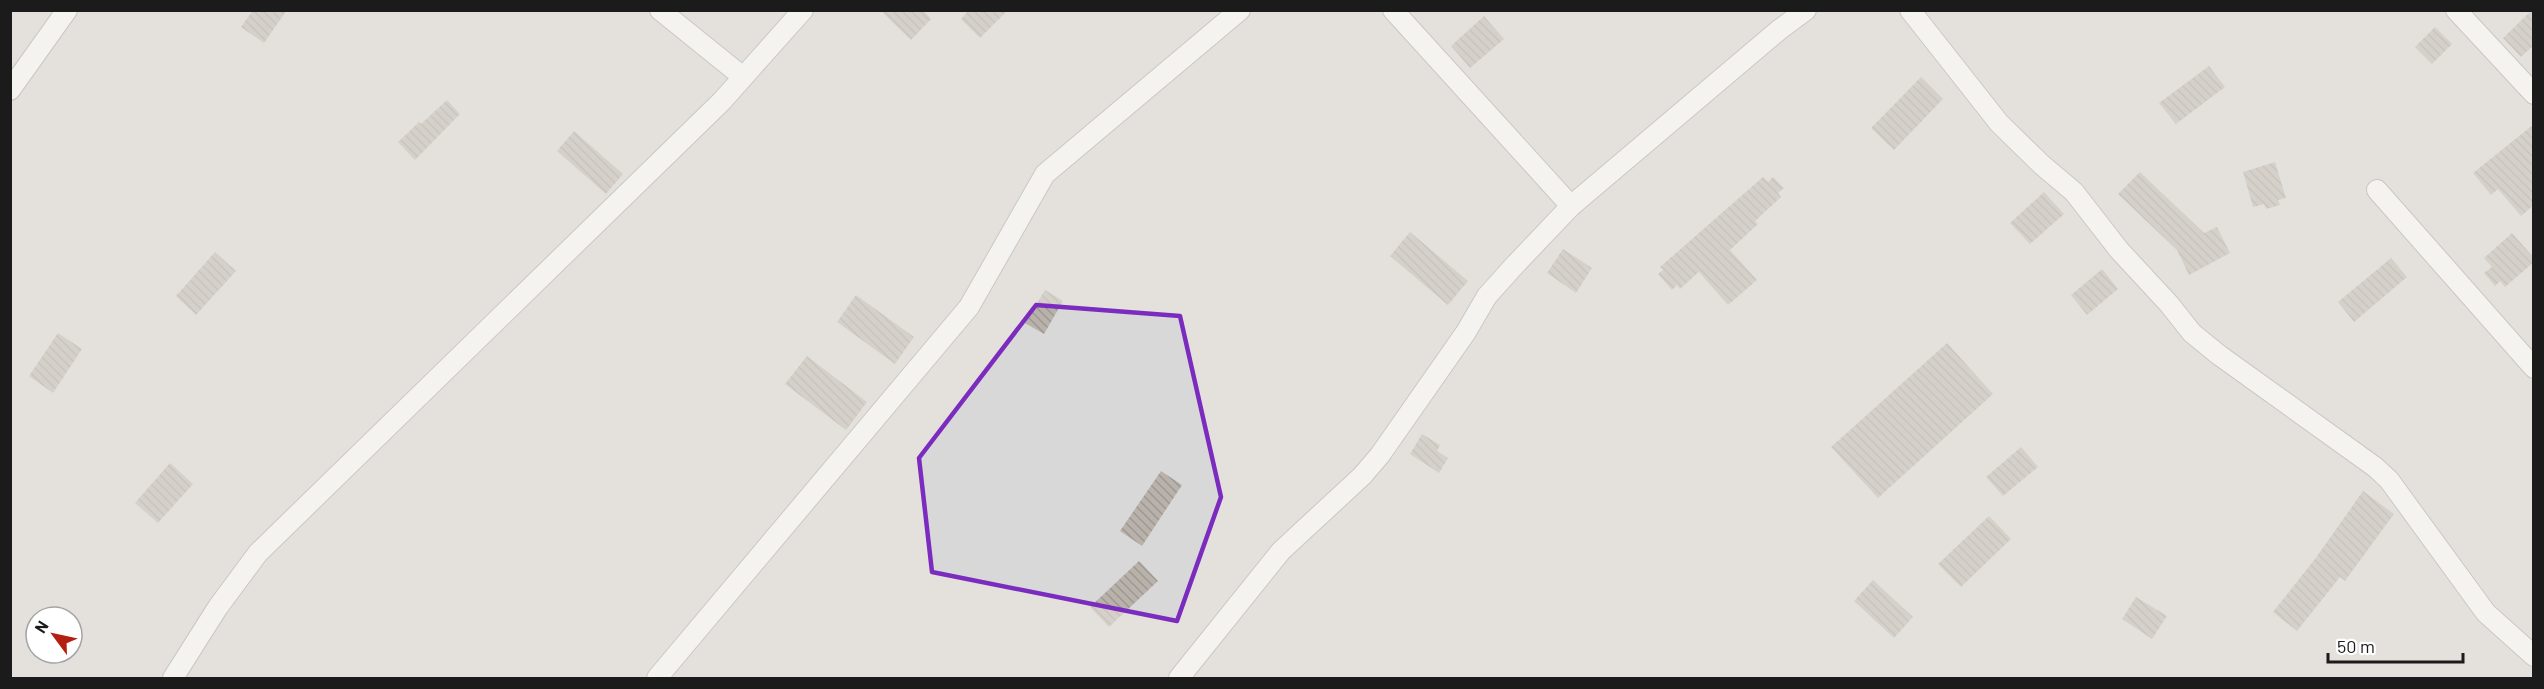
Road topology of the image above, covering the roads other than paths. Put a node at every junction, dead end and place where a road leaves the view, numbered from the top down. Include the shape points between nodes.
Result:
1 (67, 10) edge
2 (660, 10) edge
3 (803, 10) edge
4 (1240, 10) edge
5 (1393, 10) edge
6 (1806, 10) edge
7 (1910, 10) edge
8 (2456, 10) edge
9 (743, 77) junction
10 (10, 90) edge
11 (2534, 94) edge
12 (2377, 190) dead end
13 (1571, 206) junction
14 (2534, 368) edge
15 (2534, 656) edge
16 (173, 678) edge
17 (657, 678) edge
18 (1179, 678) edge

1 - 10 street
2 - 9 street
3 - 9 street
4 - 17 street via 1045,174 969,308
5 - 13 street
6 - 13 street
7 - 15 street via 1999,123 2074,192 2192,333 2389,480 2486,613
8 - 11 street
9 - 16 street via 258,553
12 - 14 street
13 - 18 street via 1487,296 1380,455 1281,551

